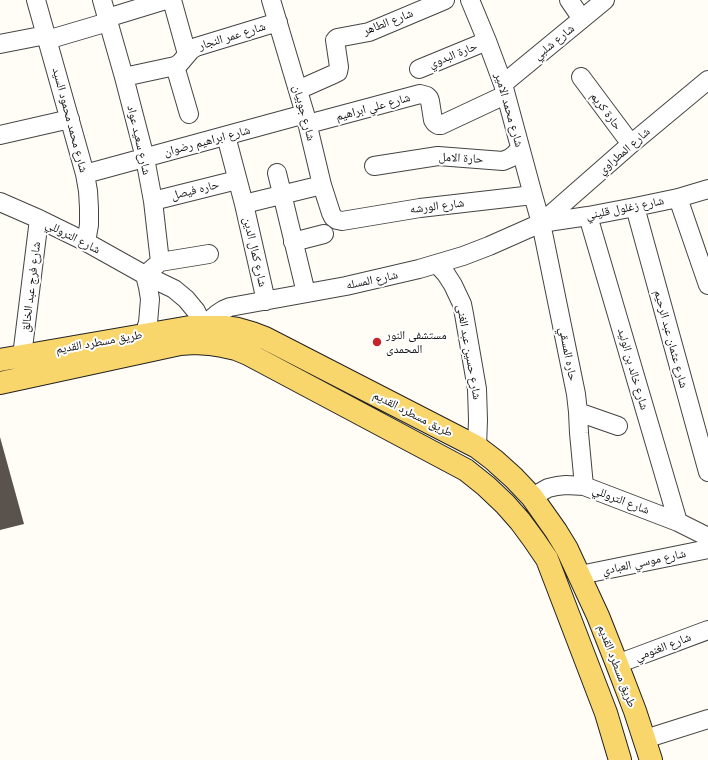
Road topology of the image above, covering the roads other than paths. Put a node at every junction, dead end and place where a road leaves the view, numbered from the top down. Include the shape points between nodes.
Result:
1 (36, 0) edge
2 (102, 0) edge
3 (166, 0) edge
4 (172, 0) edge
5 (271, 0) edge
6 (445, 0) edge
7 (470, 0) edge
8 (569, 0) edge
9 (605, 0) edge
10 (582, 19) junction
11 (108, 20) junction
12 (278, 22) junction
13 (47, 37) junction
14 (487, 41) junction
15 (0, 44) edge
16 (181, 60) junction
17 (419, 69) dead end
18 (124, 78) junction
19 (581, 78) dead end
20 (708, 80) edge
21 (504, 89) junction
22 (298, 90) junction
23 (189, 114) dead end
24 (70, 119) junction
25 (306, 119) junction
26 (0, 135) edge
27 (226, 136) junction
28 (631, 144) junction
29 (520, 148) junction
30 (144, 158) junction
31 (374, 166) dead end
32 (277, 173) dead end
33 (85, 174) junction
34 (237, 180) junction
35 (322, 185) junction
36 (708, 189) edge
37 (282, 195) junction
38 (533, 196) junction
39 (678, 198) junction
40 (152, 201) junction
41 (0, 202) edge
42 (244, 204) junction
43 (635, 207) junction
44 (588, 216) junction
45 (39, 219) junction
46 (342, 220) joint
47 (541, 223) junction
48 (324, 234) dead end
49 (86, 242) junction
50 (293, 242) junction
51 (209, 254) dead end
52 (160, 262) junction
53 (437, 264) junction
54 (145, 275) junction
55 (708, 285) edge
56 (306, 293) junction
57 (266, 300) junction
58 (203, 326) junction
59 (144, 334) junction
60 (22, 356) junction
61 (0, 360) edge
62 (0, 383) edge
63 (578, 412) junction
64 (618, 426) dead end
65 (477, 447) junction
66 (708, 472) edge
67 (584, 486) junction
68 (532, 497) junction
69 (678, 522) junction
70 (708, 536) edge
71 (708, 549) edge
72 (580, 576) junction
73 (708, 630) edge
74 (618, 664) junction
75 (708, 719) edge
76 (645, 739) junction
77 (620, 760) edge
78 (652, 760) edge

1 - 13 street, شارع محمد محمود السيد
2 - 11 street, شارع سعيد عواد
3 - 11 street
4 - 16 street
5 - 12 street, شارع جوبيان
6 - 22 street, شارع الطاهر via 368,32 337,38 335,40 338,72
7 - 14 street, شارع محمد الامير
8 - 10 street
9 - 10 street, شارع شلبي
10 - 21 street, شارع شلبي
11 - 13 street
11 - 18 street, شارع سعيد عواد
12 - 16 street, شارع عمر النجار via 201,45
12 - 22 street, شارع جوبيان
13 - 15 street
13 - 24 street, شارع محمد محمود السيد
14 - 17 street, حارة البدوي
14 - 21 street, شارع محمد الامير
16 - 18 street, شارع عمر النجار
16 - 23 street
18 - 30 street, شارع سعيد عواد
19 - 28 street, حارة كريم
20 - 28 street, شارع المطراوي
21 - 25 street, شارع علي ابراهيم via 441,126 433,120 429,98 420,94
21 - 29 street, شارع محمد الامير
22 - 25 street, شارع جوبيان
24 - 26 street
24 - 33 street, شارع محمد محمود السيد
25 - 27 street, شارع ابراهيم رضوان
25 - 35 street, شارع جوبيان
27 - 30 street, شارع ابراهيم رضوان
27 - 34 street, شارع كمال الدين
28 - 47 street, شارع المطراوي
29 - 31 street, حارة الامل via 516,154 503,161 438,156
29 - 38 street, شارع محمد الامير
30 - 33 street, شارع ابراهيم رضوان
30 - 40 street, شارع سعيد عواد
32 - 37 street
33 - 49 street, شارع محمد محمود السيد via 89,208
34 - 40 street, حاره فيصل
34 - 42 street, شارع كمال الدين
35 - 37 street
35 - 46 street, شارع جوبيان via 333,217
36 - 39 street, شارع زغلول قليني
37 - 42 street
37 - 50 street
38 - 46 street, شارع الورشه via 420,208
38 - 47 street, شارع محمد الامير
39 - 43 street, شارع زغلول قليني
39 - 55 street
40 - 52 street, شارع سعيد عواد
41 - 45 street, شارع التروللي
42 - 57 street, شارع كمال الدين
43 - 44 street, شارع زغلول قليني
43 - 66 street, شارع عثمان عبد الرحيم
44 - 47 street, شارع زغلول قليني
44 - 69 street, شارع خالد بن الوليد
45 - 49 street, شارع التروللي
45 - 60 street, شارع فرج عبد الخالق
47 - 53 street, شارع المسله via 489,246
47 - 63 street, حاره المسقي
48 - 50 street
49 - 54 street, شارع التروللي
50 - 56 street
51 - 52 street
52 - 54 street
53 - 56 street, شارع المسله
53 - 65 street, شارع حسين عبد الغنى via 453,285 464,314 477,389
54 - 58 street, شارع التروللي via 174,289 186,299 196,311
54 - 59 street via 150,299 148,323
56 - 57 street, شارع المسله
57 - 58 street, شارع المسله via 230,307
58 - 59 main road, طريق مسطرد القديم
58 - 65 main road, طريق مسطرد القديم via 238,329 265,338
59 - 60 main road, طريق مسطرد القديم
60 - 61 main road, طريق مسطرد القديم
62 - 77 main road, طريق مسطرد القديم via 180,344 202,343 222,346 248,354 466,470 505,504 547,559 606,713
63 - 64 street
63 - 67 street, حاره المسقي
65 - 68 main road, طريق مسطرد القديم
67 - 68 street, شارع التروللي via 557,486
67 - 69 street, شارع التروللي
68 - 72 main road, طريق مسطرد القديم via 567,549
69 - 70 street, شارع التروللي
71 - 72 street, شارع موسي العبادي
72 - 74 main road, طريق مسطرد القديم
73 - 74 street, شارع الغنومي
74 - 76 main road, طريق مسطرد القديم
75 - 76 street
76 - 78 main road, طريق مسطرد القديم

